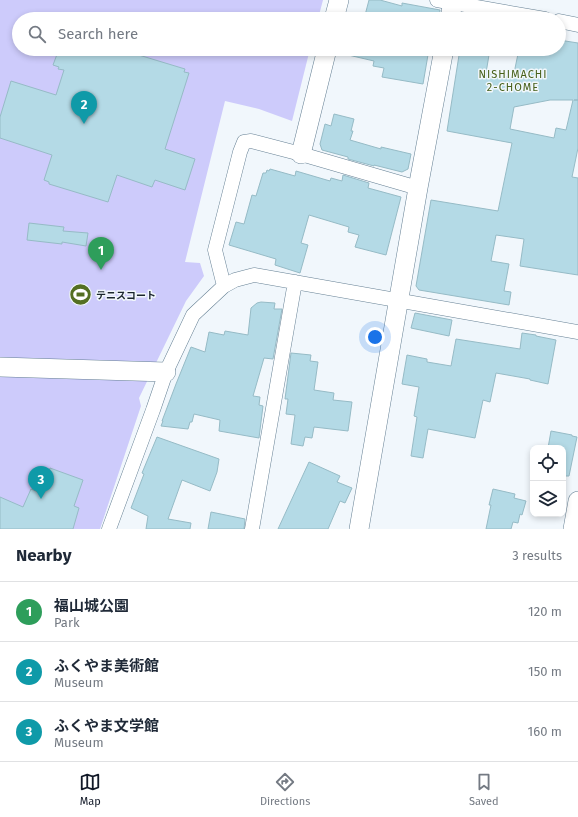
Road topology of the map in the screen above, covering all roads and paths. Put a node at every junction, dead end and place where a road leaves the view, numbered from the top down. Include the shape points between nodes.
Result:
1 (339, 0) edge
2 (448, 6) edge
3 (336, 12) edge
4 (493, 12) edge
5 (566, 22) edge
6 (578, 25) edge
7 (325, 56) edge
8 (443, 56) edge
9 (301, 154) junction
10 (418, 188) junction
11 (295, 282) junction
12 (224, 286) junction
13 (398, 301) junction
14 (578, 332) edge
15 (0, 367) edge
16 (166, 372) junction
17 (578, 501) edge
18 (109, 529) edge
19 (252, 529) edge
20 (359, 529) edge
21 (573, 529) edge

1 - 3 street
2 - 4 street
5 - 6 street
7 - 9 street
8 - 10 street
9 - 10 street
9 - 12 street via 251,141 244,142 215,250
10 - 13 street
11 - 12 street via 254,275
11 - 13 street
11 - 19 street
12 - 16 street via 193,315
13 - 14 street
13 - 20 street
15 - 16 street
16 - 18 street
17 - 21 street

